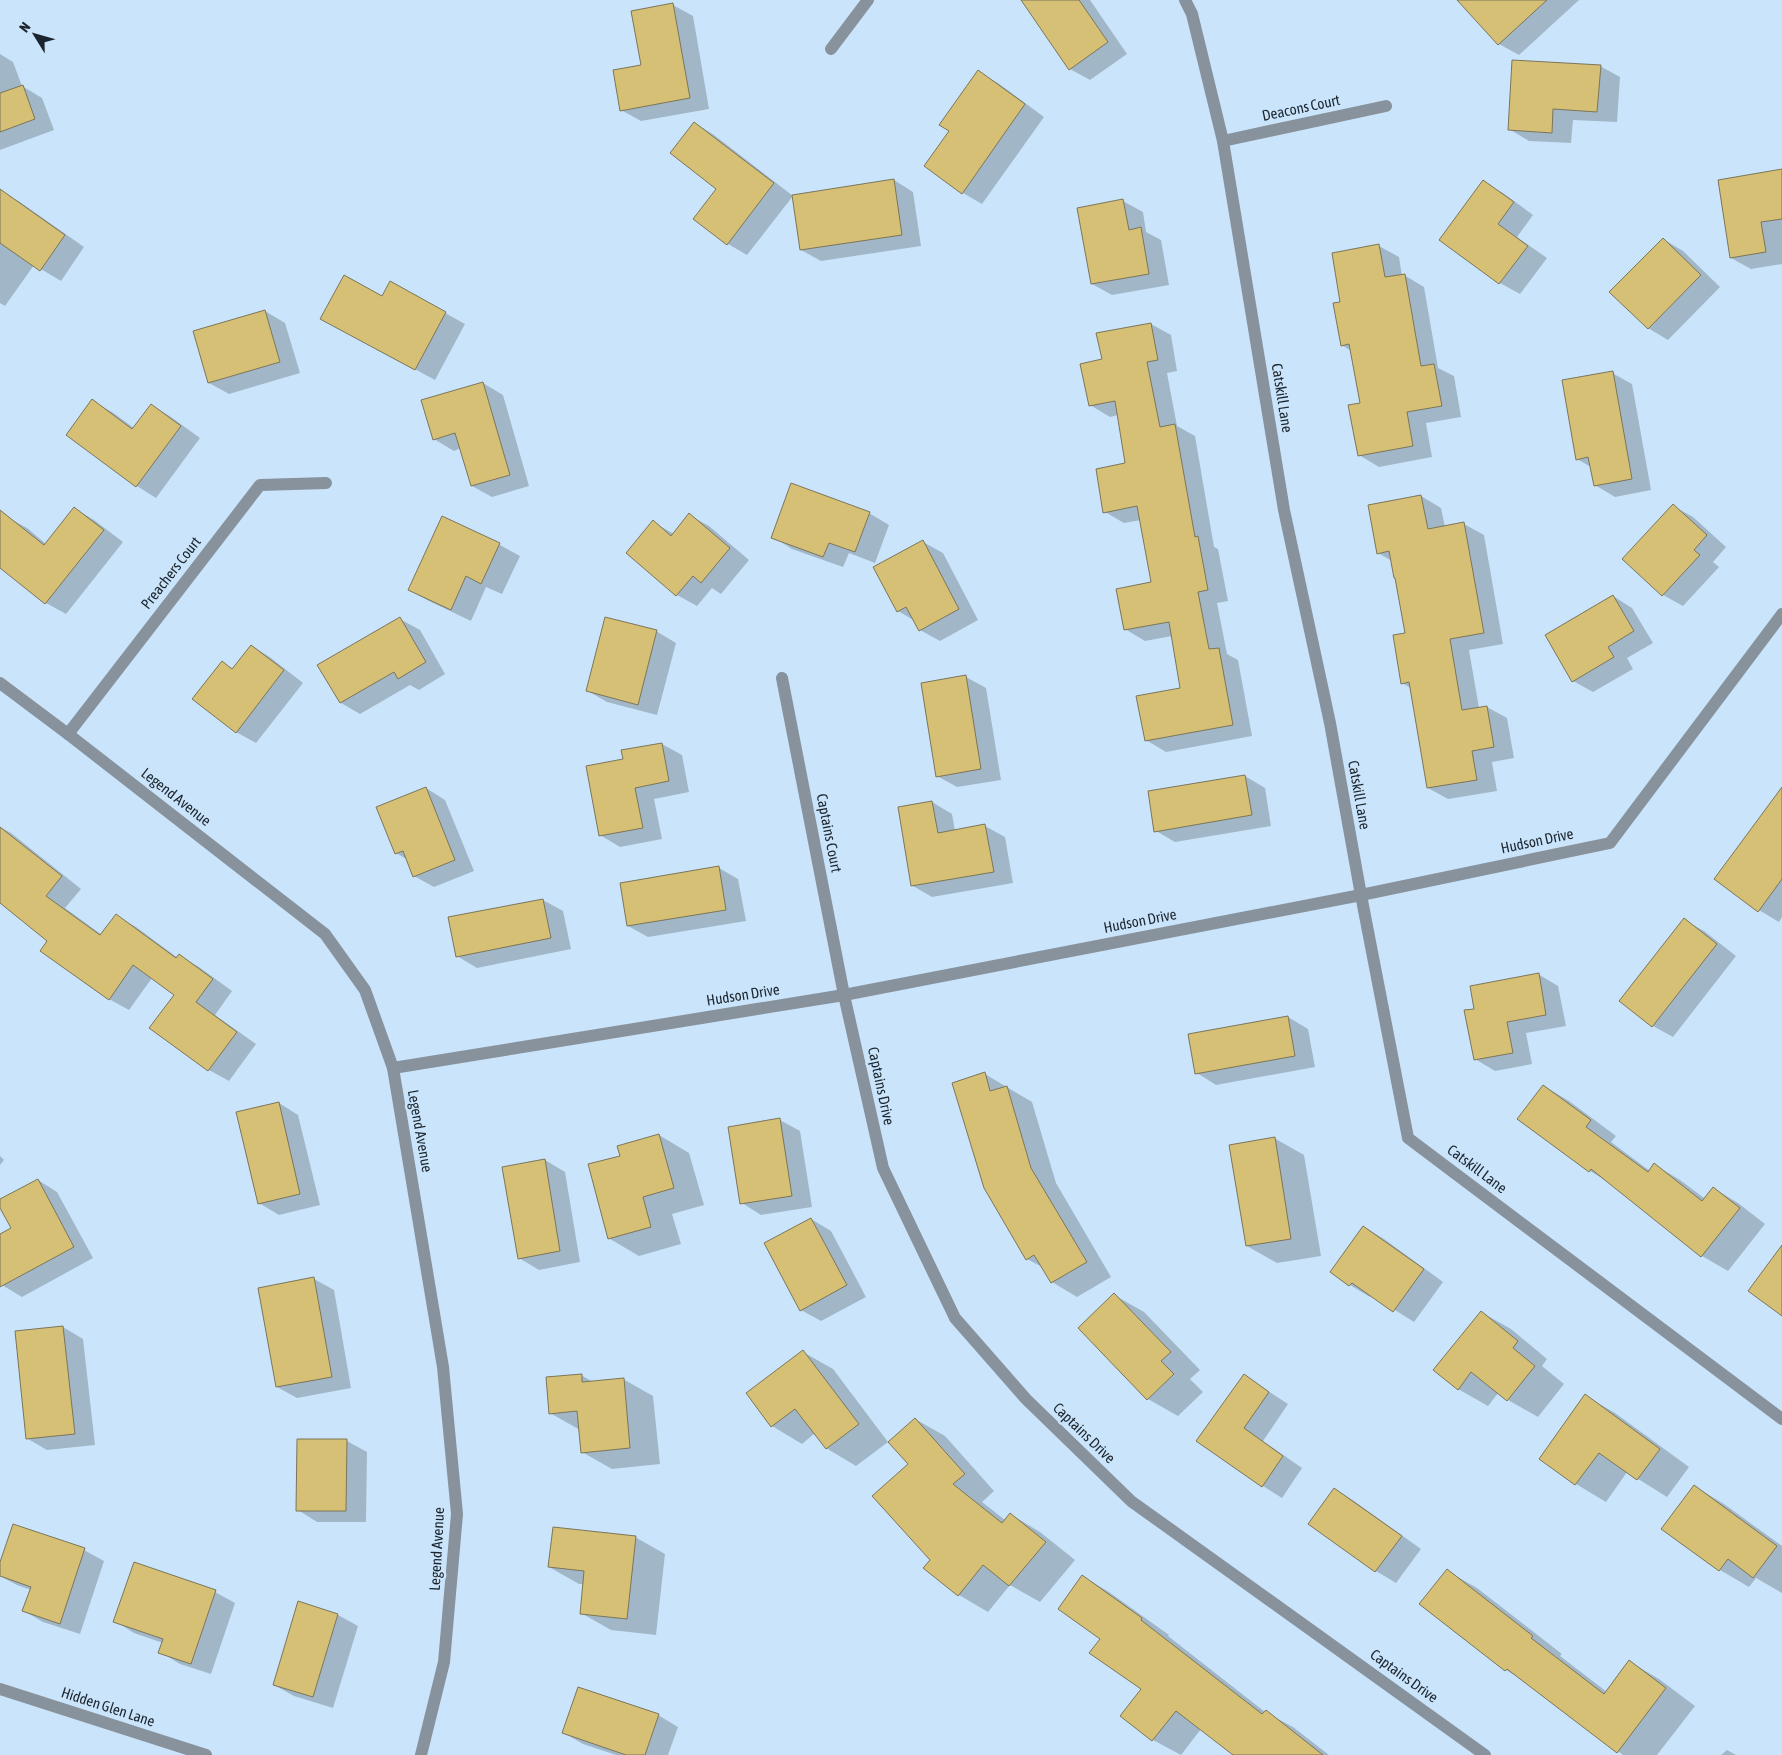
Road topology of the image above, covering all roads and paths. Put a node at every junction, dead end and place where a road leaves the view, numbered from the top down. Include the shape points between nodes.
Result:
1 (868, 0) edge
2 (1185, 0) edge
3 (831, 49) dead end
4 (1386, 106) dead end
5 (1223, 141) junction
6 (326, 483) dead end
7 (1782, 614) edge
8 (782, 678) dead end
9 (0, 683) edge
10 (68, 734) junction
11 (1361, 895) junction
12 (844, 995) junction
13 (393, 1068) junction
14 (1782, 1419) edge
15 (0, 1689) edge
16 (206, 1755) edge
17 (421, 1755) edge
18 (1485, 1755) edge

1 - 3 street
2 - 5 street, Catskill Lane via 1192,14
4 - 5 street, Deacons Court
5 - 11 street, Catskill Lane via 1284,510 1330,722
6 - 10 street, Preachers Court via 260,485
7 - 11 street, Hudson Drive via 1610,843
8 - 12 street, Captains Court
9 - 10 street, Legend Avenue
10 - 13 street, Legend Avenue via 325,934 365,990
11 - 12 street, Hudson Drive
11 - 14 street, Catskill Lane via 1408,1138
12 - 13 street, Hudson Drive
12 - 18 street, Captains Drive via 882,1168 955,1318 1026,1399 1131,1501
13 - 17 street, Legend Avenue via 444,1367 457,1514 444,1662
15 - 16 street, Hidden Glen Lane

